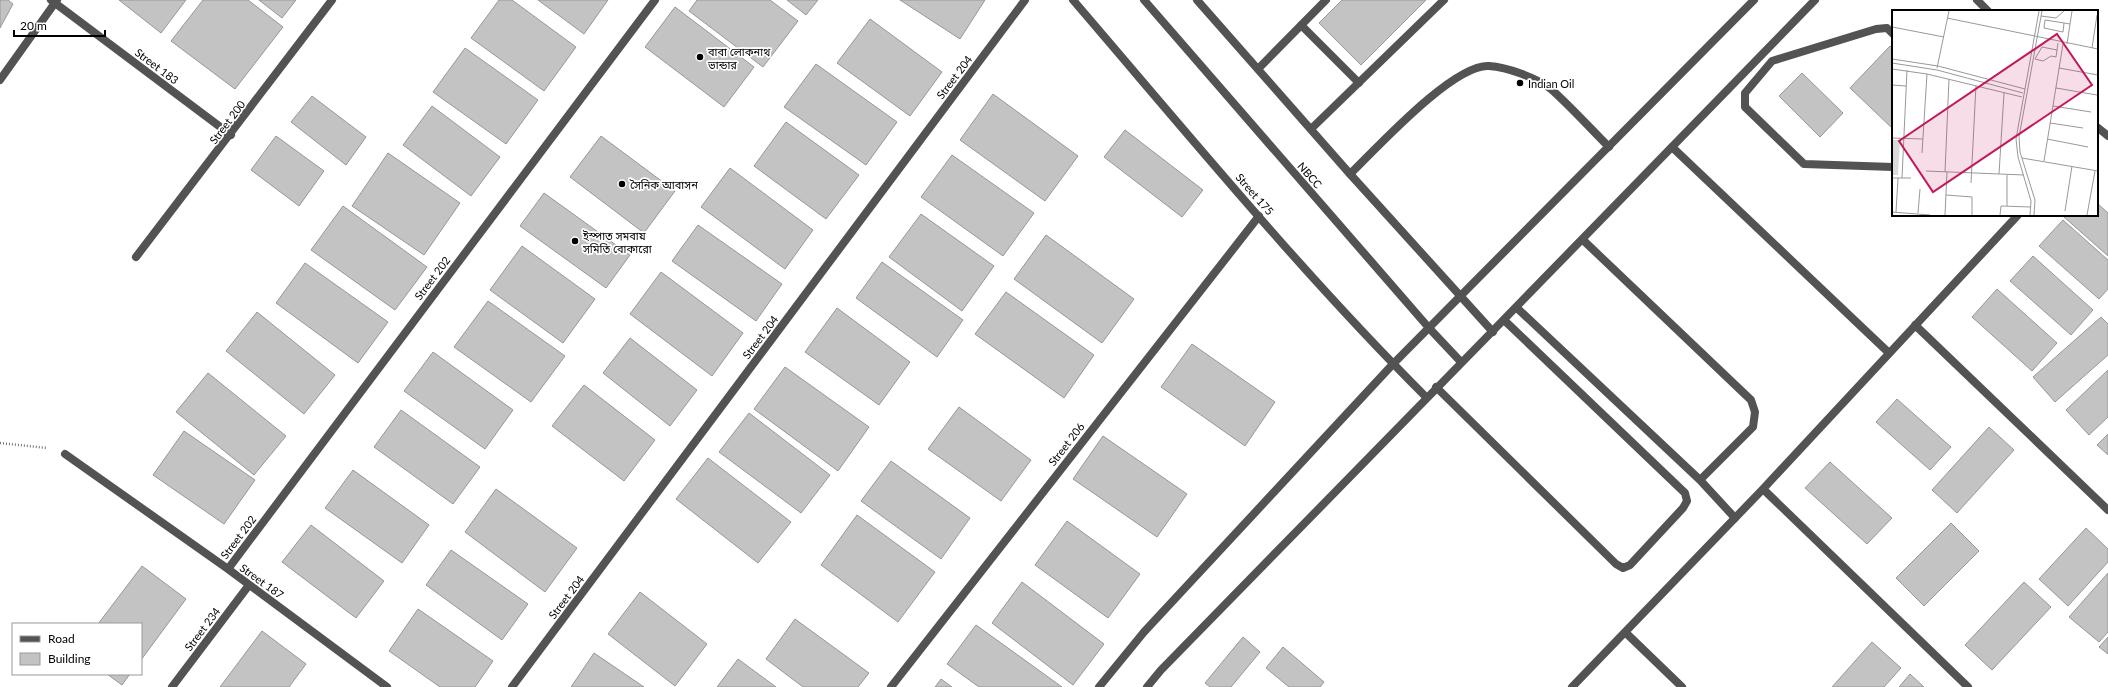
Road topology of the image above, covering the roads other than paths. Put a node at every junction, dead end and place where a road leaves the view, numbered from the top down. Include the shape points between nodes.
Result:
1 (332, 0) edge
2 (655, 0) edge
3 (1025, 0) edge
4 (1073, 0) edge
5 (1144, 0) edge
6 (1197, 0) edge
7 (1326, 0) edge
8 (1444, 0) edge
9 (1754, 0) edge
10 (1815, 0) edge
11 (1978, 0) edge
12 (54, 1) edge
13 (1987, 10) edge
14 (1301, 25) junction
15 (1892, 33) edge
16 (1258, 69) junction
17 (0, 80) edge
18 (1359, 83) junction
19 (1311, 129) junction
20 (2098, 129) edge
21 (231, 135) junction
22 (2108, 136) edge
23 (1609, 147) junction
24 (1672, 147) junction
25 (1892, 167) edge
26 (1350, 174) junction
27 (1259, 216) junction
28 (2017, 216) edge
29 (1583, 240) junction
30 (136, 257) dead end
31 (1460, 298) junction
32 (1517, 308) junction
33 (1504, 320) junction
34 (1915, 326) junction
35 (1430, 328) junction
36 (1493, 332) junction
37 (1889, 353) junction
38 (1461, 362) junction
39 (1393, 364) junction
40 (1436, 387) junction
41 (1426, 397) junction
42 (65, 454) road end
43 (1700, 480) junction
44 (1763, 489) junction
45 (2108, 510) edge
46 (1736, 518) junction
47 (228, 569) junction
48 (249, 585) junction
49 (1625, 632) junction
50 (172, 687) edge
51 (387, 687) edge
52 (512, 687) edge
53 (891, 687) edge
54 (1099, 687) edge
55 (1147, 687) edge
56 (1572, 687) edge
57 (1682, 687) edge
58 (1968, 687) edge

1 - 21 street, Street 200
2 - 47 street, Street 202
3 - 52 street, Street 204
4 - 27 street, Street 175
5 - 35 street, NBCC
6 - 16 street
7 - 14 street
8 - 18 street
9 - 23 street
10 - 24 street
11 - 13 street
12 - 17 street
12 - 21 street, Street 183
14 - 16 street
14 - 18 street
15 - 25 street via 1886,28 1876,28 1772,61 1745,93 1745,107 1804,164
16 - 19 street
18 - 19 street
19 - 26 street
20 - 22 street
21 - 30 street, Street 200
23 - 26 street via 1550,89 1528,76 1488,66 1463,73 1433,94
23 - 31 street
24 - 29 street
24 - 37 street
26 - 31 street
27 - 39 street, Street 175
27 - 53 street, Street 206
28 - 34 street
29 - 32 street
29 - 43 street via 1751,400 1755,412 1753,427
31 - 35 street
31 - 36 street
32 - 33 street
32 - 43 street
33 - 36 street
33 - 40 street via 1686,492 1687,501 1683,508 1630,565 1623,568 1616,564
34 - 37 street
34 - 45 street
35 - 38 street, NBCC
35 - 39 street
36 - 38 street
37 - 44 street
38 - 40 street
39 - 41 street, Street 175
39 - 54 street via 1144,632
40 - 41 street
41 - 55 street
42 - 47 street, Street 187
43 - 46 street
44 - 46 street
44 - 58 street
46 - 49 street
47 - 48 street, Street 187
48 - 50 street, Street 234
48 - 51 street, Street 187
49 - 56 street
49 - 57 street

